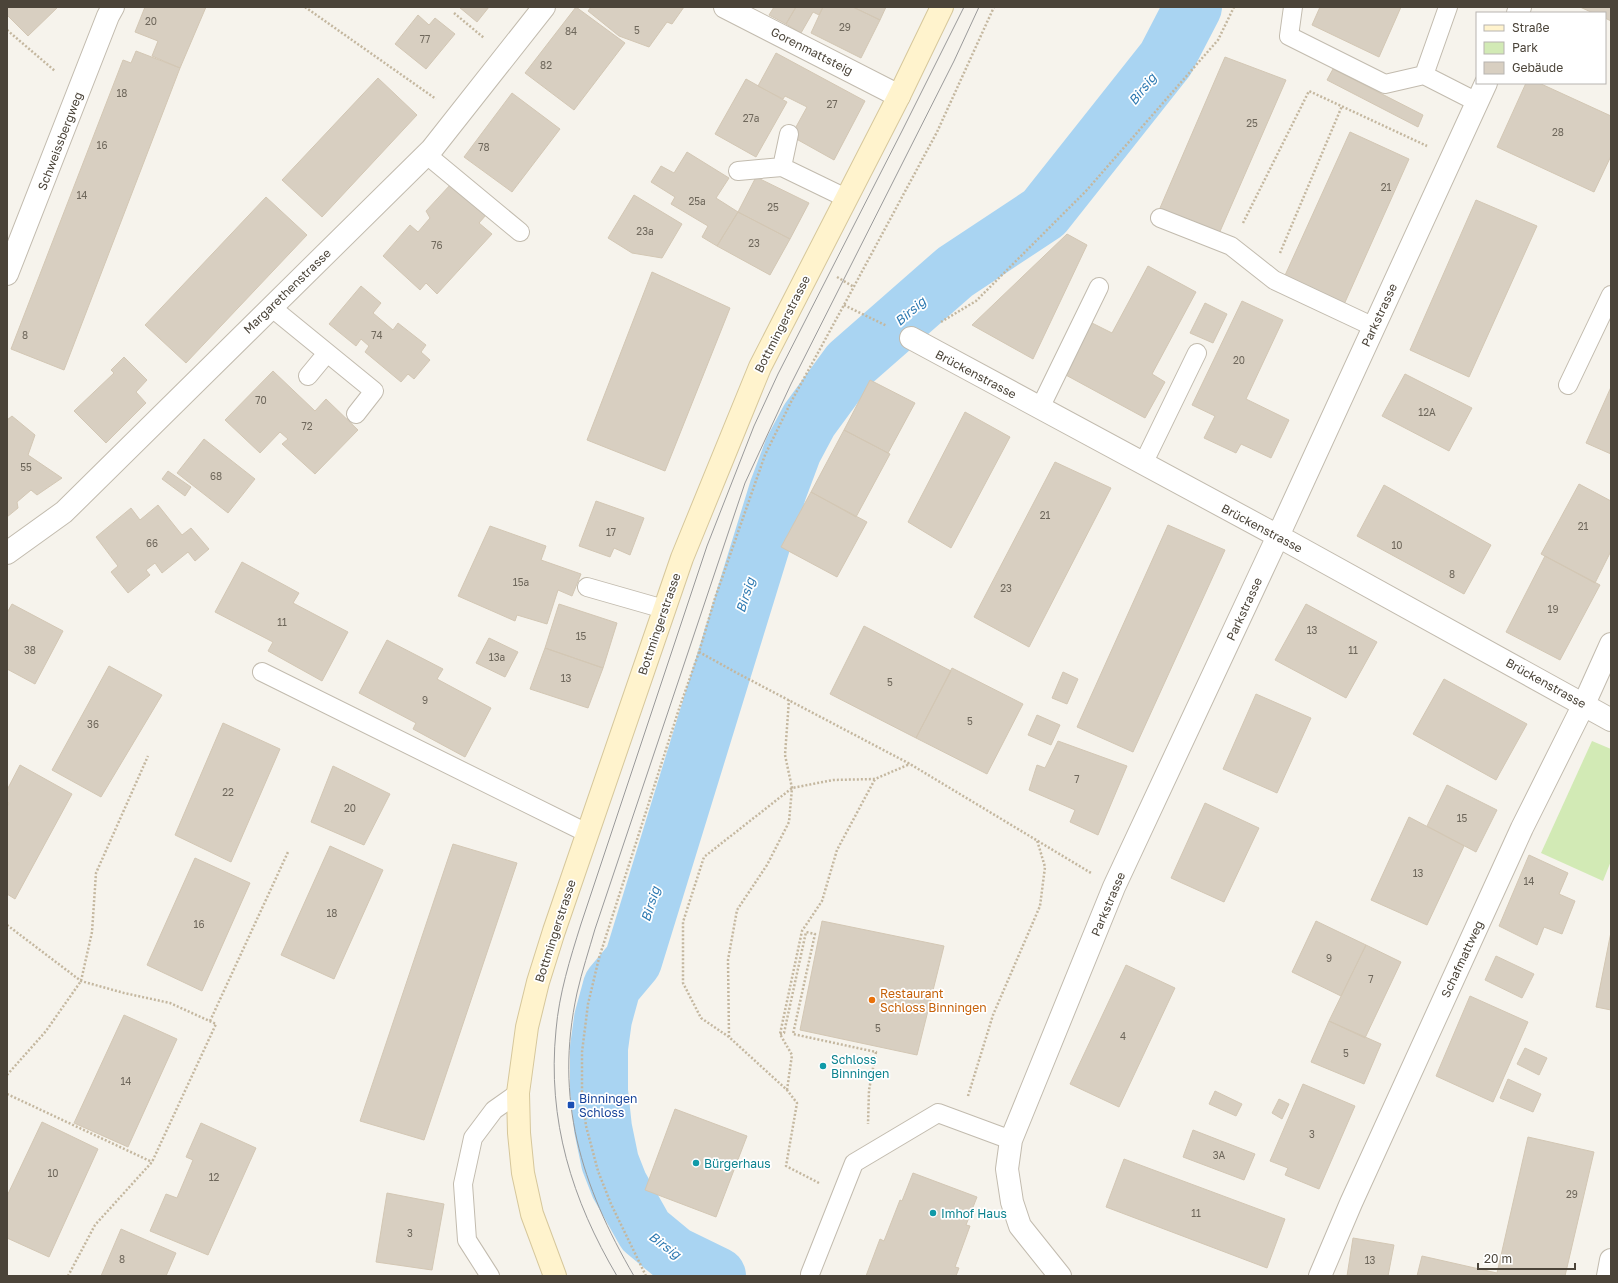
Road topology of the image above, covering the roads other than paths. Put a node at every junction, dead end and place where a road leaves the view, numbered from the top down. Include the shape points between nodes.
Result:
1 (113, 7) edge
2 (544, 7) edge
3 (725, 7) edge
4 (942, 7) edge
5 (1292, 7) edge
6 (1448, 7) edge
7 (1424, 75) junction
8 (1481, 92) edge
9 (899, 96) junction
10 (789, 134) dead end
11 (427, 155) junction
12 (782, 167) junction
13 (738, 171) dead end
14 (846, 198) junction
15 (1160, 218) dead end
16 (520, 232) dead end
17 (7, 274) edge
18 (1099, 286) dead end
19 (1611, 295) edge
20 (271, 307) junction
21 (1374, 327) junction
22 (911, 338) road end
23 (1197, 352) dead end
24 (327, 353) junction
25 (308, 376) dead end
26 (1568, 386) dead end
27 (1040, 408) junction
28 (356, 414) dead end
29 (1143, 464) junction
30 (1278, 536) junction
31 (7, 553) edge
32 (587, 586) dead end
33 (664, 609) junction
34 (1611, 644) edge
35 (262, 672) dead end
36 (1584, 704) junction
37 (1611, 720) edge
38 (587, 832) junction
39 (518, 1092) junction
40 (1011, 1140) junction
41 (1611, 1260) edge
42 (810, 1274) dead end
43 (490, 1276) edge
44 (555, 1276) edge
45 (1060, 1276) edge
46 (1320, 1276) edge
47 (1608, 1276) edge

1 - 17 street, Schweissbergweg
2 - 11 street, Margarethenstrasse
3 - 9 street, Gorenmattsteig
4 - 9 main road, Bottmingerstrasse
5 - 7 lane via 1289,36 1385,84
6 - 7 lane
7 - 8 lane
8 - 21 street, Parkstrasse
9 - 14 main road, Bottmingerstrasse
10 - 12 lane
11 - 16 lane
11 - 20 street, Margarethenstrasse
12 - 13 lane
12 - 14 lane
14 - 33 main road, Bottmingerstrasse via 760,367 682,558
15 - 21 lane via 1231,246 1274,280
18 - 27 lane
19 - 26 lane
20 - 24 lane
20 - 31 street, Margarethenstrasse via 64,512
21 - 30 street, Parkstrasse
22 - 27 street, Brückenstrasse
23 - 29 lane
24 - 25 lane
24 - 28 lane via 374,391
27 - 29 street, Brückenstrasse
29 - 30 street, Brückenstrasse
30 - 36 street, Brückenstrasse
30 - 40 street, Parkstrasse via 1114,887
32 - 33 lane
33 - 38 main road, Bottmingerstrasse
34 - 36 street, Schafmattweg
35 - 38 lane
36 - 37 street, Brückenstrasse
36 - 46 street, Schafmattweg via 1522,828
38 - 39 main road, Bottmingerstrasse via 538,982 527,1027
39 - 43 lane via 494,1110 473,1138 463,1184 467,1240
39 - 44 main road, Bottmingerstrasse via 523,1173 532,1214
40 - 42 lane via 938,1113 854,1163
40 - 45 street, Parkstrasse via 1007,1169 1012,1202 1020,1226
41 - 47 street

